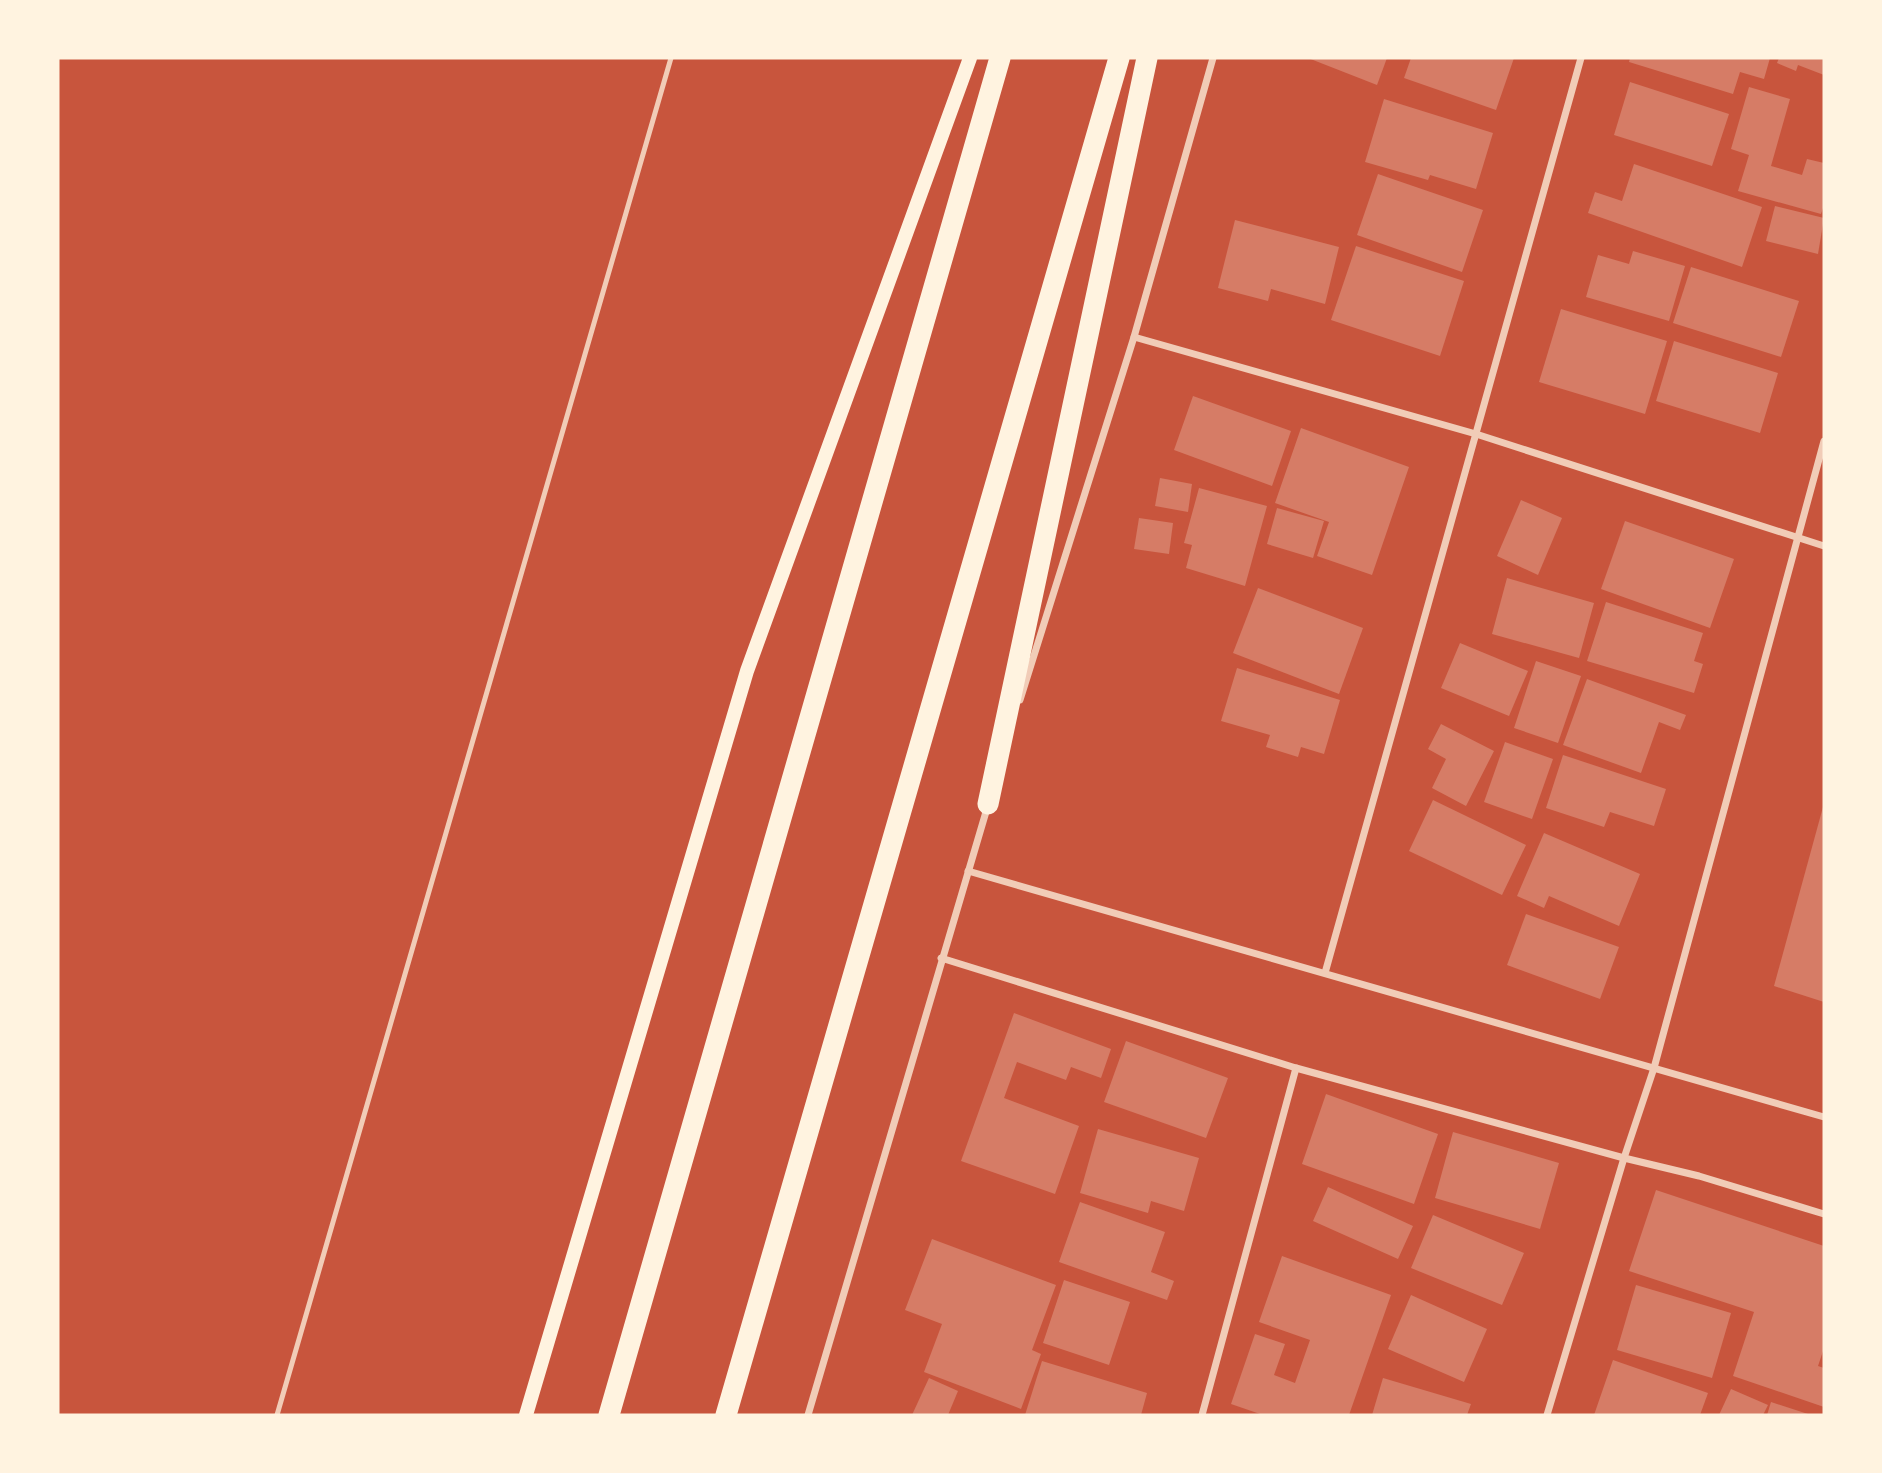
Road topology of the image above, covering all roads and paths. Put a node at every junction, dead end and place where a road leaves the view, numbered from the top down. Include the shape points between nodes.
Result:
1 (671, 58) edge
2 (970, 58) edge
3 (1000, 58) edge
4 (1119, 58) edge
5 (1147, 58) edge
6 (1213, 58) edge
7 (1581, 58) edge
8 (1133, 337) junction
9 (1476, 434) junction
10 (1824, 441) edge
11 (1797, 538) junction
12 (1824, 546) edge
13 (988, 804) junction
14 (968, 872) junction
15 (941, 958) junction
16 (1325, 974) junction
17 (1296, 1068) junction
18 (1654, 1068) junction
19 (1824, 1117) edge
20 (1624, 1158) junction
21 (1824, 1213) edge
22 (277, 1415) edge
23 (526, 1415) edge
24 (609, 1415) edge
25 (726, 1415) edge
26 (808, 1415) edge
27 (1202, 1415) edge
28 (1547, 1415) edge

1 - 22 lane
2 - 23 main road via 747,671
3 - 24 highway
4 - 25 highway
5 - 13 highway
6 - 8 street
7 - 9 street
8 - 9 street
8 - 13 street
9 - 11 street
9 - 16 street
10 - 11 street
11 - 12 street
11 - 18 street
13 - 14 street
14 - 15 street
14 - 16 street
15 - 17 street
15 - 26 street
16 - 18 street
17 - 20 street
17 - 27 street
18 - 19 street
18 - 20 street
20 - 21 street
20 - 28 street

